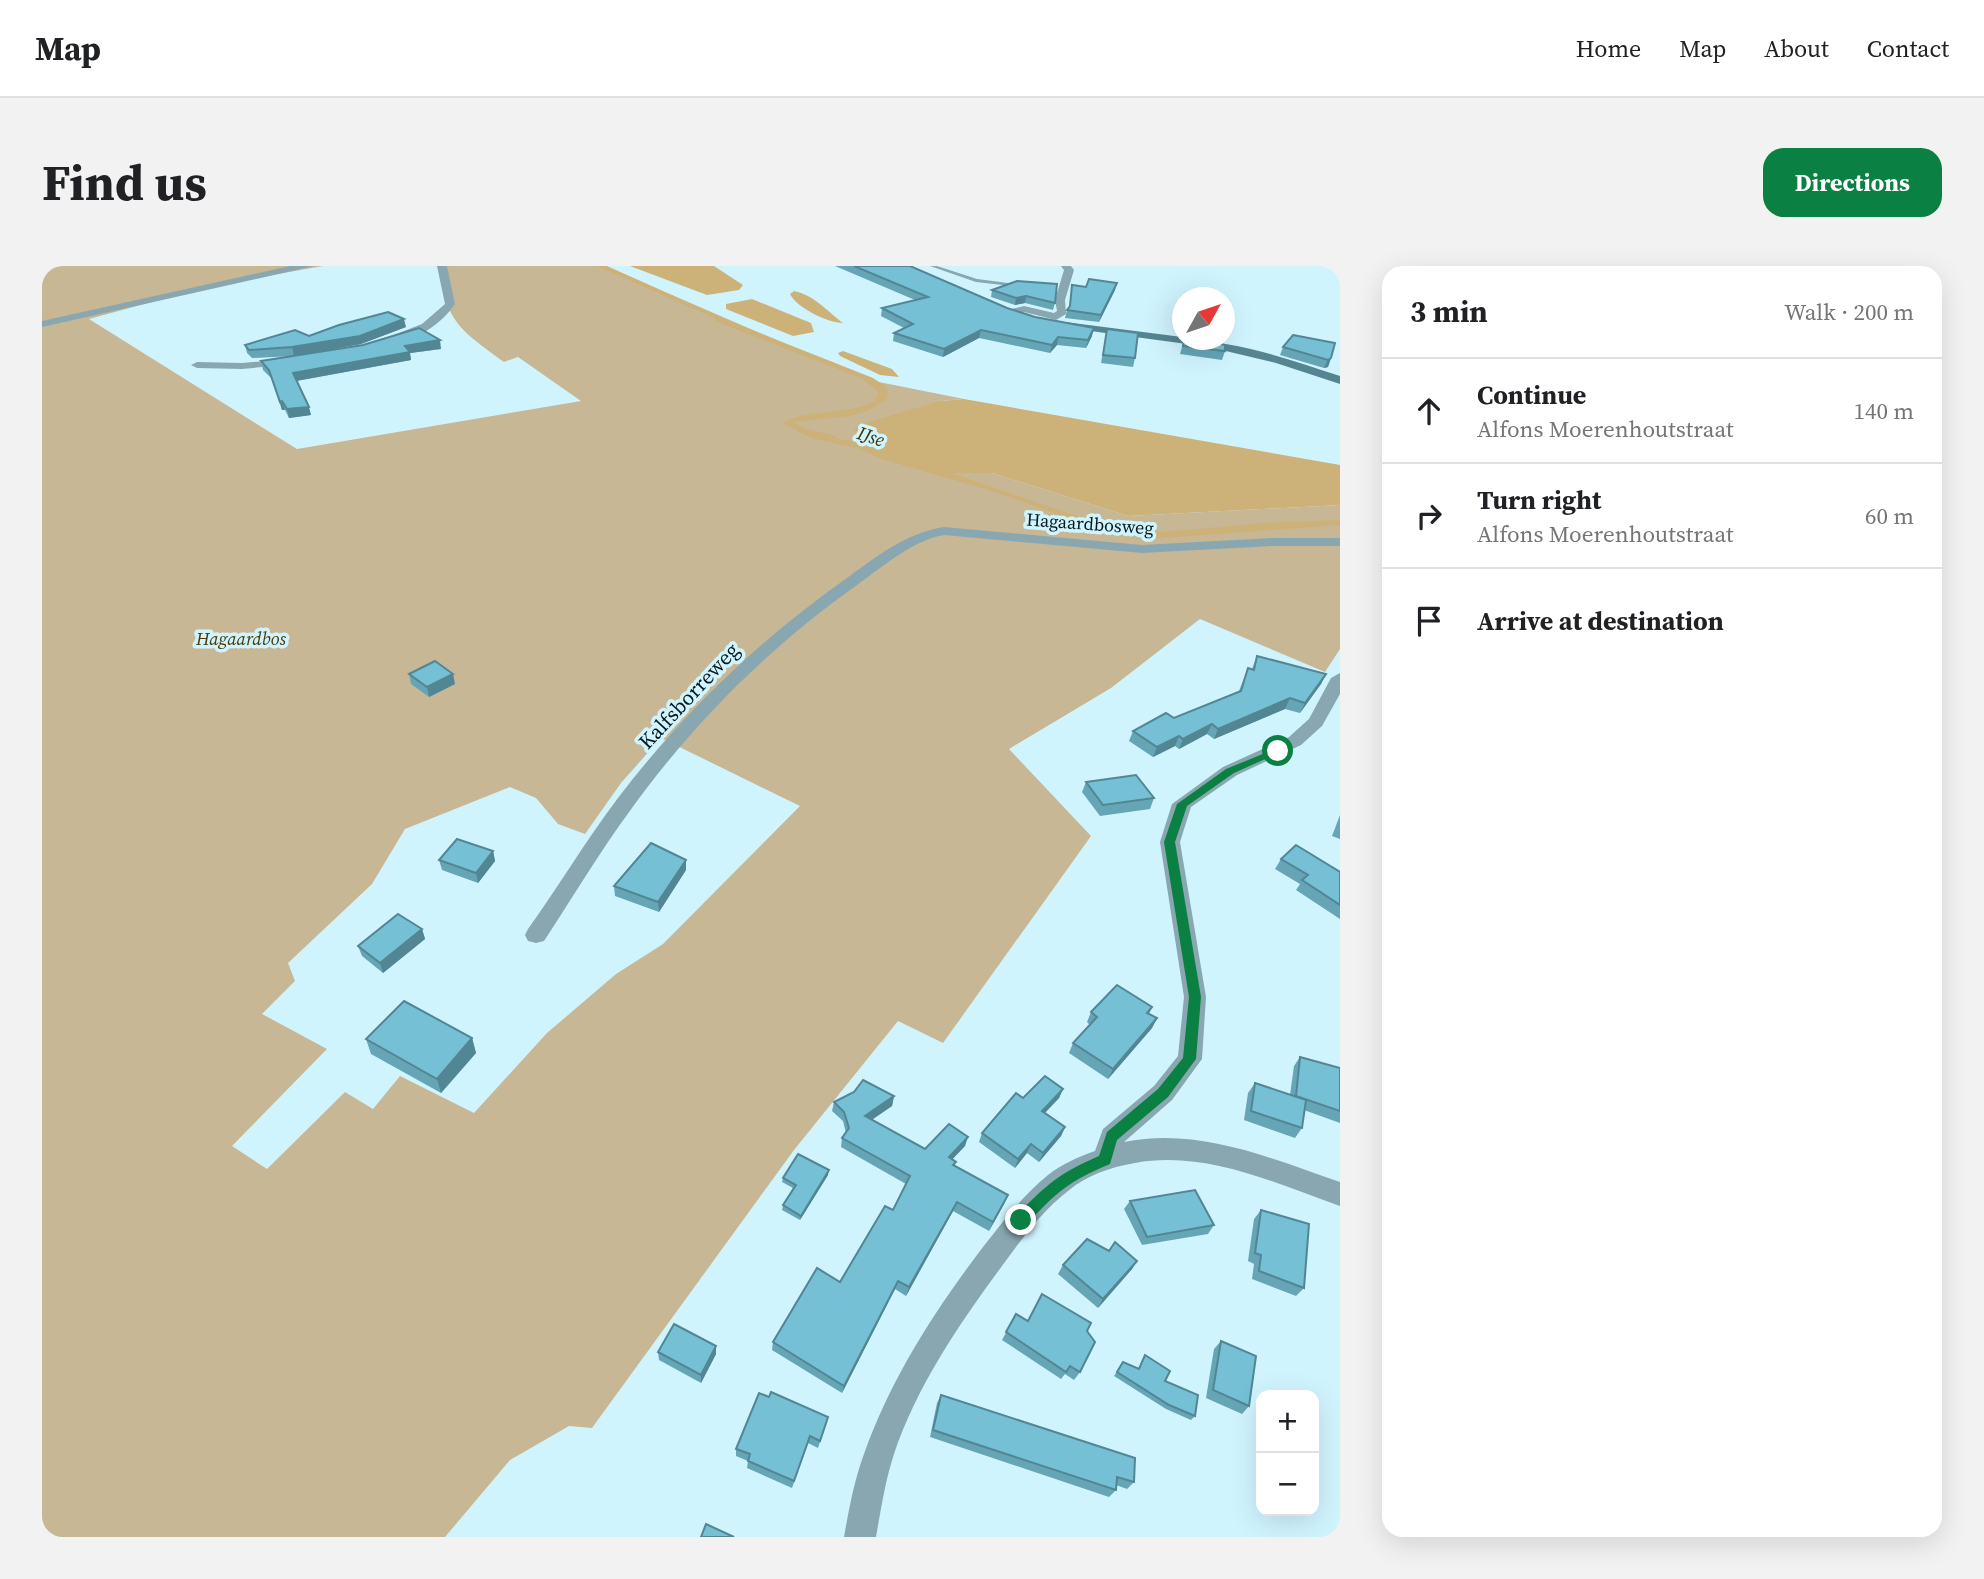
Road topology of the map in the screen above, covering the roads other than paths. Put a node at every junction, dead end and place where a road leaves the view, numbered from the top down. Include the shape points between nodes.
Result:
1 (309, 266) edge
2 (442, 266) edge
3 (932, 266) edge
4 (1066, 266) edge
5 (920, 272) edge
6 (1065, 283) junction
7 (947, 284) edge
8 (1053, 284) edge
9 (1029, 285) edge
10 (1006, 311) joint
11 (42, 324) edge
12 (384, 342) edge
13 (306, 359) edge
14 (197, 365) dead end
15 (1340, 380) edge
16 (922, 534) joint
17 (1340, 542) edge
18 (1340, 678) edge
19 (536, 935) dead end
20 (1105, 1160) junction
21 (1340, 1194) edge
22 (860, 1537) edge

1 - 11 street via 208,284
2 - 12 street via 450,304 444,315 422,329
3 - 9 lane via 976,280
4 - 6 street
5 - 7 main road
6 - 8 lane
6 - 10 street via 1062,312 1056,317 1024,309
10 - 15 main road via 1085,329 1220,346
13 - 14 street
16 - 17 street, Hagaardbosweg via 944,531 1142,550
16 - 19 street, Kalfsborreweg via 842,588 761,653 699,716 637,787
18 - 20 street via 1316,722 1300,737 1230,771 1182,804 1170,842 1195,997 1189,1059 1163,1093 1112,1137
20 - 21 street via 1147,1150 1201,1151
20 - 22 street via 1070,1175 1036,1204 950,1316 891,1426 869,1485

